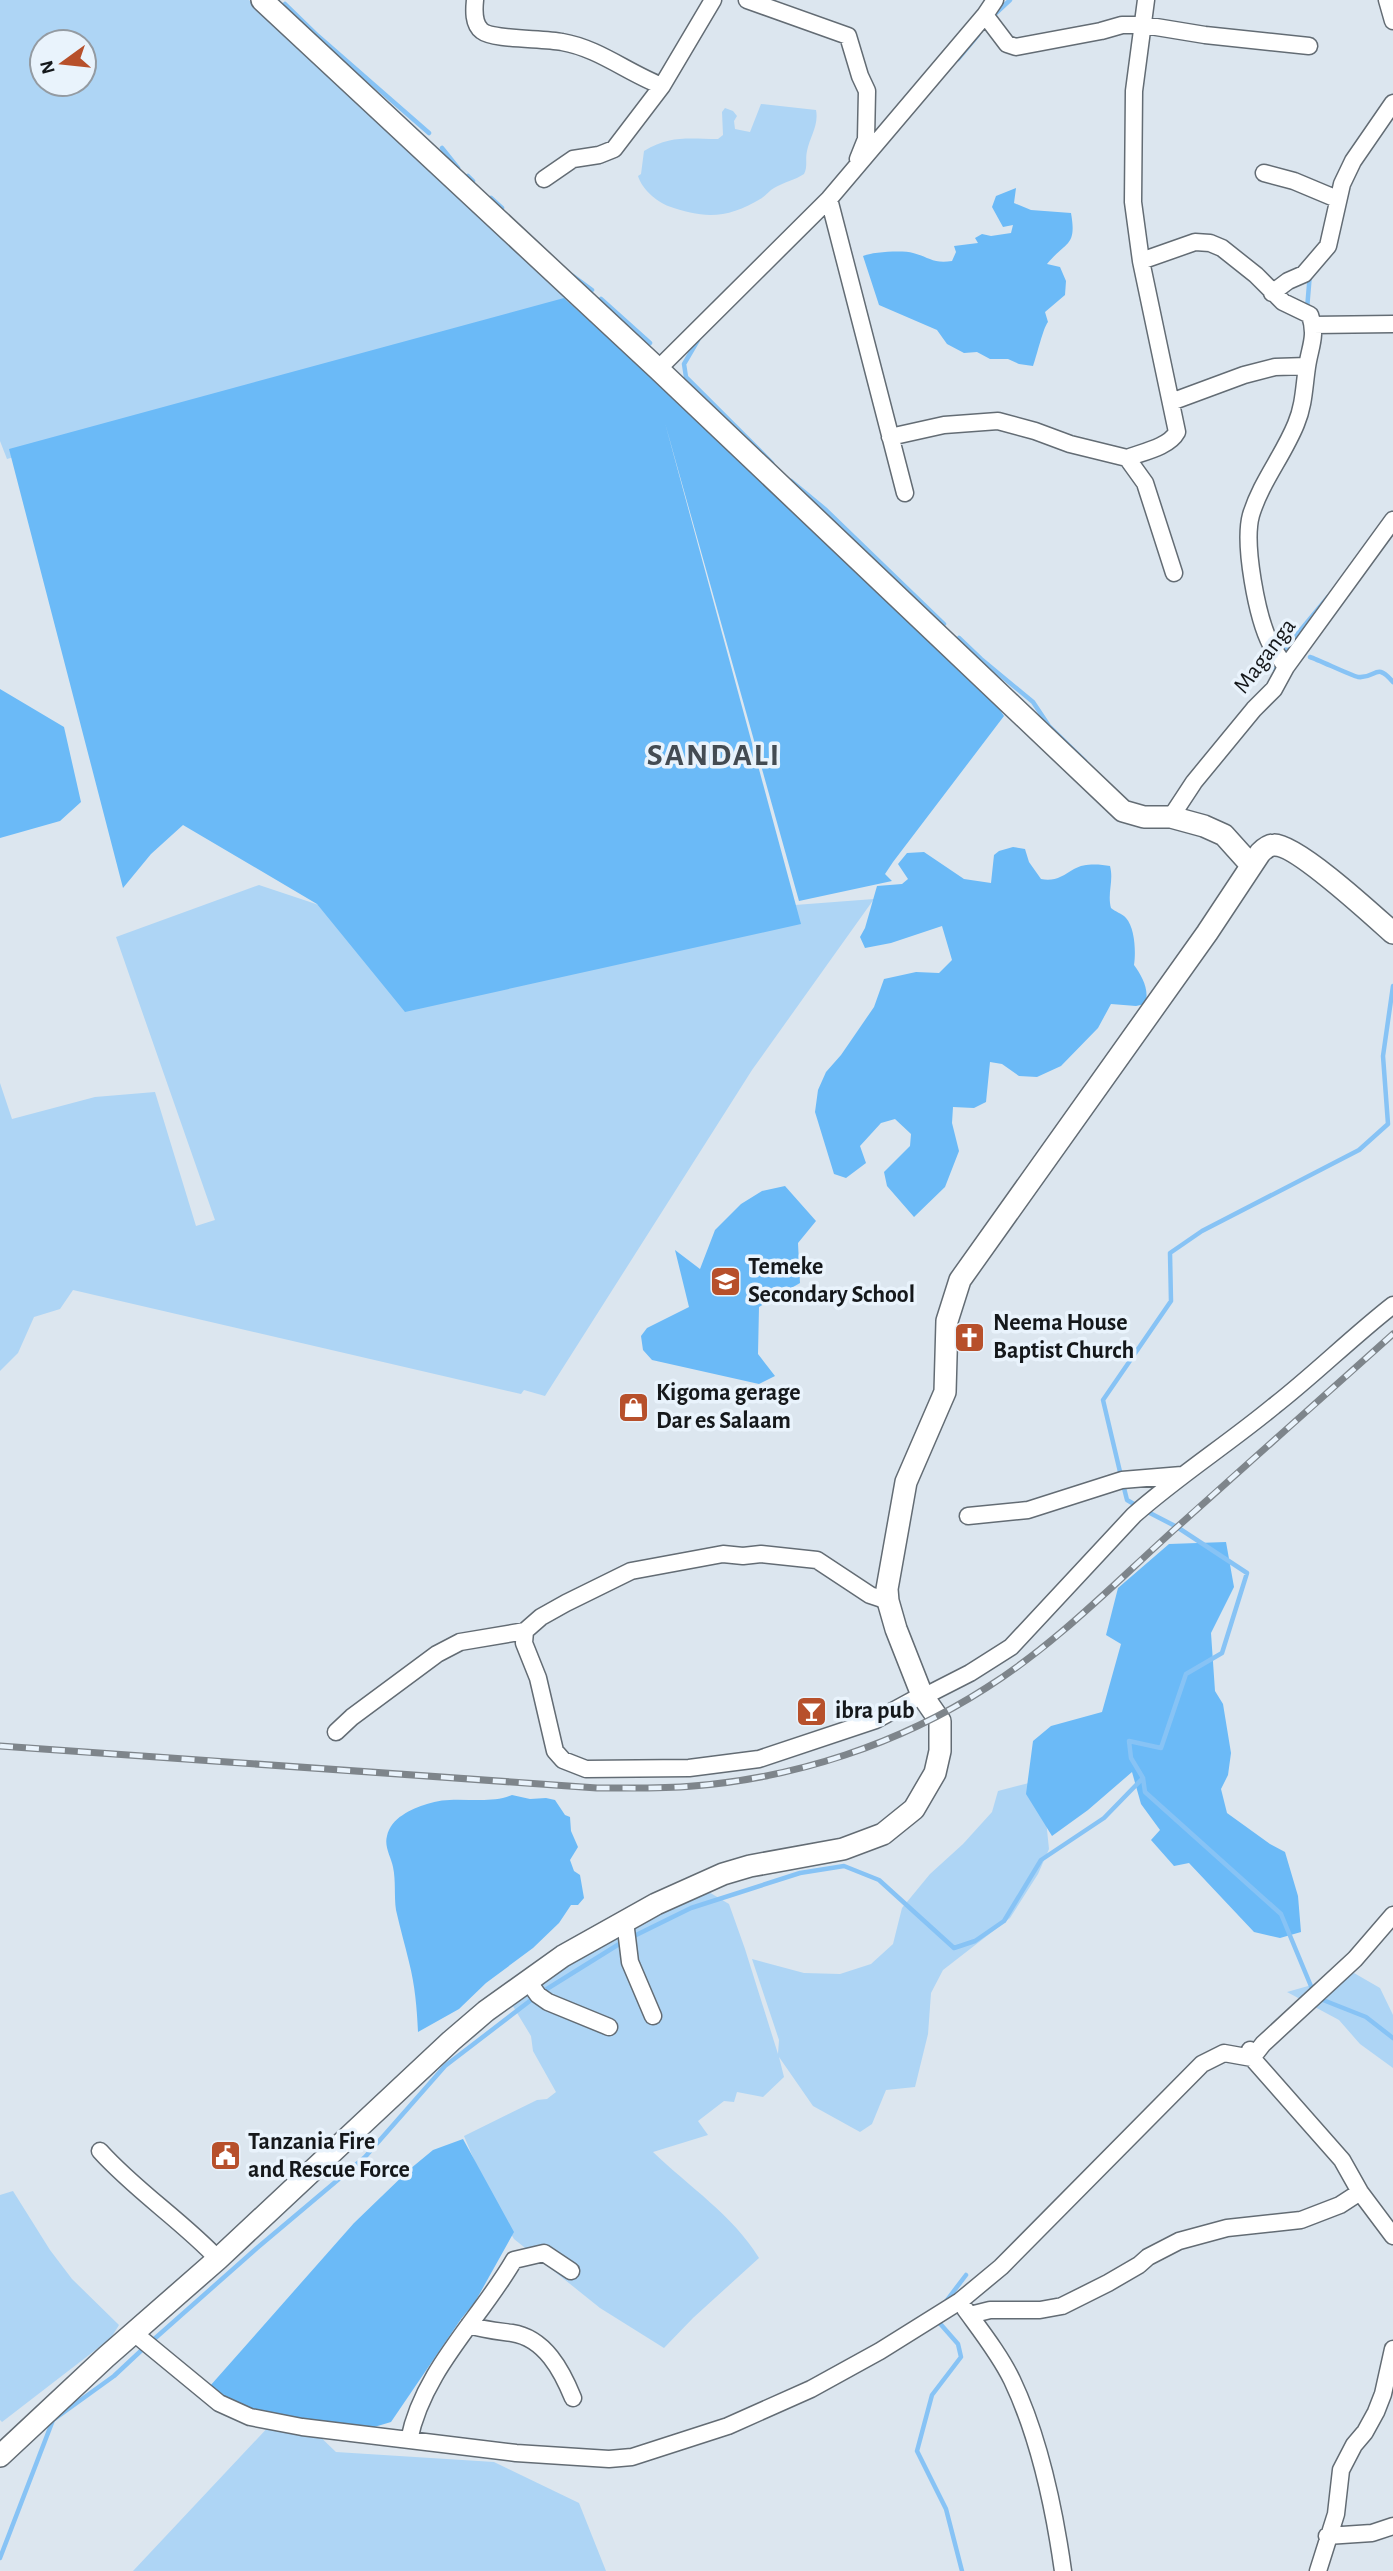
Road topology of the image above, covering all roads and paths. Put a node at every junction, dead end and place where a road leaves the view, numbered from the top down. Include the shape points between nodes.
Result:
1 (262, 0) edge
2 (475, 0) edge
3 (713, 0) edge
4 (747, 0) edge
5 (995, 0) edge
6 (1146, 0) edge
7 (1387, 0) edge
8 (985, 15) junction
9 (1393, 21) edge
10 (1144, 25) junction
11 (1309, 46) dead end
12 (662, 86) junction
13 (1393, 103) edge
14 (857, 168) junction
15 (1264, 173) dead end
16 (544, 179) dead end
17 (830, 199) junction
18 (1338, 199) junction
19 (1141, 261) junction
20 (1272, 293) junction
21 (1393, 324) edge
22 (1313, 325) junction
23 (1307, 366) junction
24 (658, 369) junction
25 (1171, 402) junction
26 (890, 437) junction
27 (1127, 458) junction
28 (905, 493) dead end
29 (1393, 520) edge
30 (1174, 573) dead end
31 (1286, 667) junction
32 (1171, 817) junction
33 (1251, 866) junction
34 (1393, 933) edge
35 (1393, 1305) edge
36 (1185, 1475) junction
37 (968, 1516) dead end
38 (888, 1601) junction
39 (525, 1631) junction
40 (922, 1696) junction
41 (336, 1732) dead end
42 (1393, 1915) edge
43 (625, 1921) junction
44 (528, 1981) junction
45 (653, 2016) dead end
46 (609, 2027) dead end
47 (1251, 2054) junction
48 (100, 2151) dead end
49 (1360, 2192) junction
50 (1393, 2236) edge
51 (218, 2259) junction
52 (570, 2271) dead end
53 (960, 2301) junction
54 (970, 2315) junction
55 (469, 2325) junction
56 (134, 2333) junction
57 (1393, 2349) edge
58 (573, 2398) dead end
59 (409, 2440) junction
60 (0, 2456) edge
61 (1393, 2526) edge
62 (1327, 2536) junction
63 (1063, 2571) edge
64 (1318, 2571) edge

1 - 24 street
2 - 12 street via 476,23 482,32 566,42
3 - 12 street
4 - 14 street via 846,34 867,91 866,139
5 - 8 street
6 - 10 street
7 - 9 street
8 - 10 street via 1007,44 1017,47 1122,25
8 - 14 street
10 - 11 street
10 - 19 street via 1134,91 1132,163
12 - 16 street via 614,149 573,159
13 - 18 street via 1353,161
14 - 17 street
15 - 18 street
17 - 24 street
17 - 26 street
18 - 20 street via 1328,246 1304,274
19 - 20 street via 1195,242 1210,243 1256,275
19 - 25 street
20 - 22 street via 1307,312
21 - 22 street
22 - 23 street
23 - 25 street via 1275,367 1244,375
23 - 31 street via 1297,423 1260,493 1249,540 1263,624
24 - 32 street via 1123,811
25 - 27 street via 1177,435
26 - 27 street via 944,425 998,421
26 - 28 street
27 - 30 street via 1145,484
29 - 31 street, Maganga
31 - 32 street, Maganga via 1274,689 1194,782
32 - 33 street via 1224,835
33 - 34 street via 1267,847 1278,845 1338,884
33 - 38 street via 960,1280 947,1321 945,1392 906,1482
35 - 36 street via 1275,1406
36 - 37 street via 1122,1480 1028,1510
36 - 40 street via 1134,1515 1011,1647 970,1674
38 - 39 street via 870,1595 817,1560 723,1554 631,1571 541,1617
38 - 40 street
39 - 40 street via 524,1643 538,1678 555,1751 563,1760 586,1769 689,1768 759,1759 876,1720
39 - 41 street via 460,1642
40 - 43 street via 940,1721 935,1773 914,1810 883,1834 843,1849 723,1874
42 - 47 street via 1355,1959
43 - 44 street
43 - 45 street via 629,1962
44 - 46 street via 548,2002
44 - 51 street via 451,2041
47 - 49 street via 1342,2160
47 - 53 street via 1224,2053 1202,2064 1001,2267
48 - 51 street
49 - 50 street
49 - 54 street via 1301,2220 1227,2228 1179,2241 1062,2306
51 - 56 street
52 - 55 street via 544,2253 514,2260
53 - 54 street
53 - 59 street via 810,2389 728,2426 632,2457 516,2453
54 - 63 street via 1001,2360 1028,2420 1052,2505
55 - 58 street via 513,2333 535,2343 555,2361
55 - 59 street via 426,2392
56 - 59 street via 219,2403 250,2417
56 - 60 street
57 - 62 street via 1376,2412 1341,2470 1336,2514
61 - 62 street via 1372,2533
62 - 64 street

